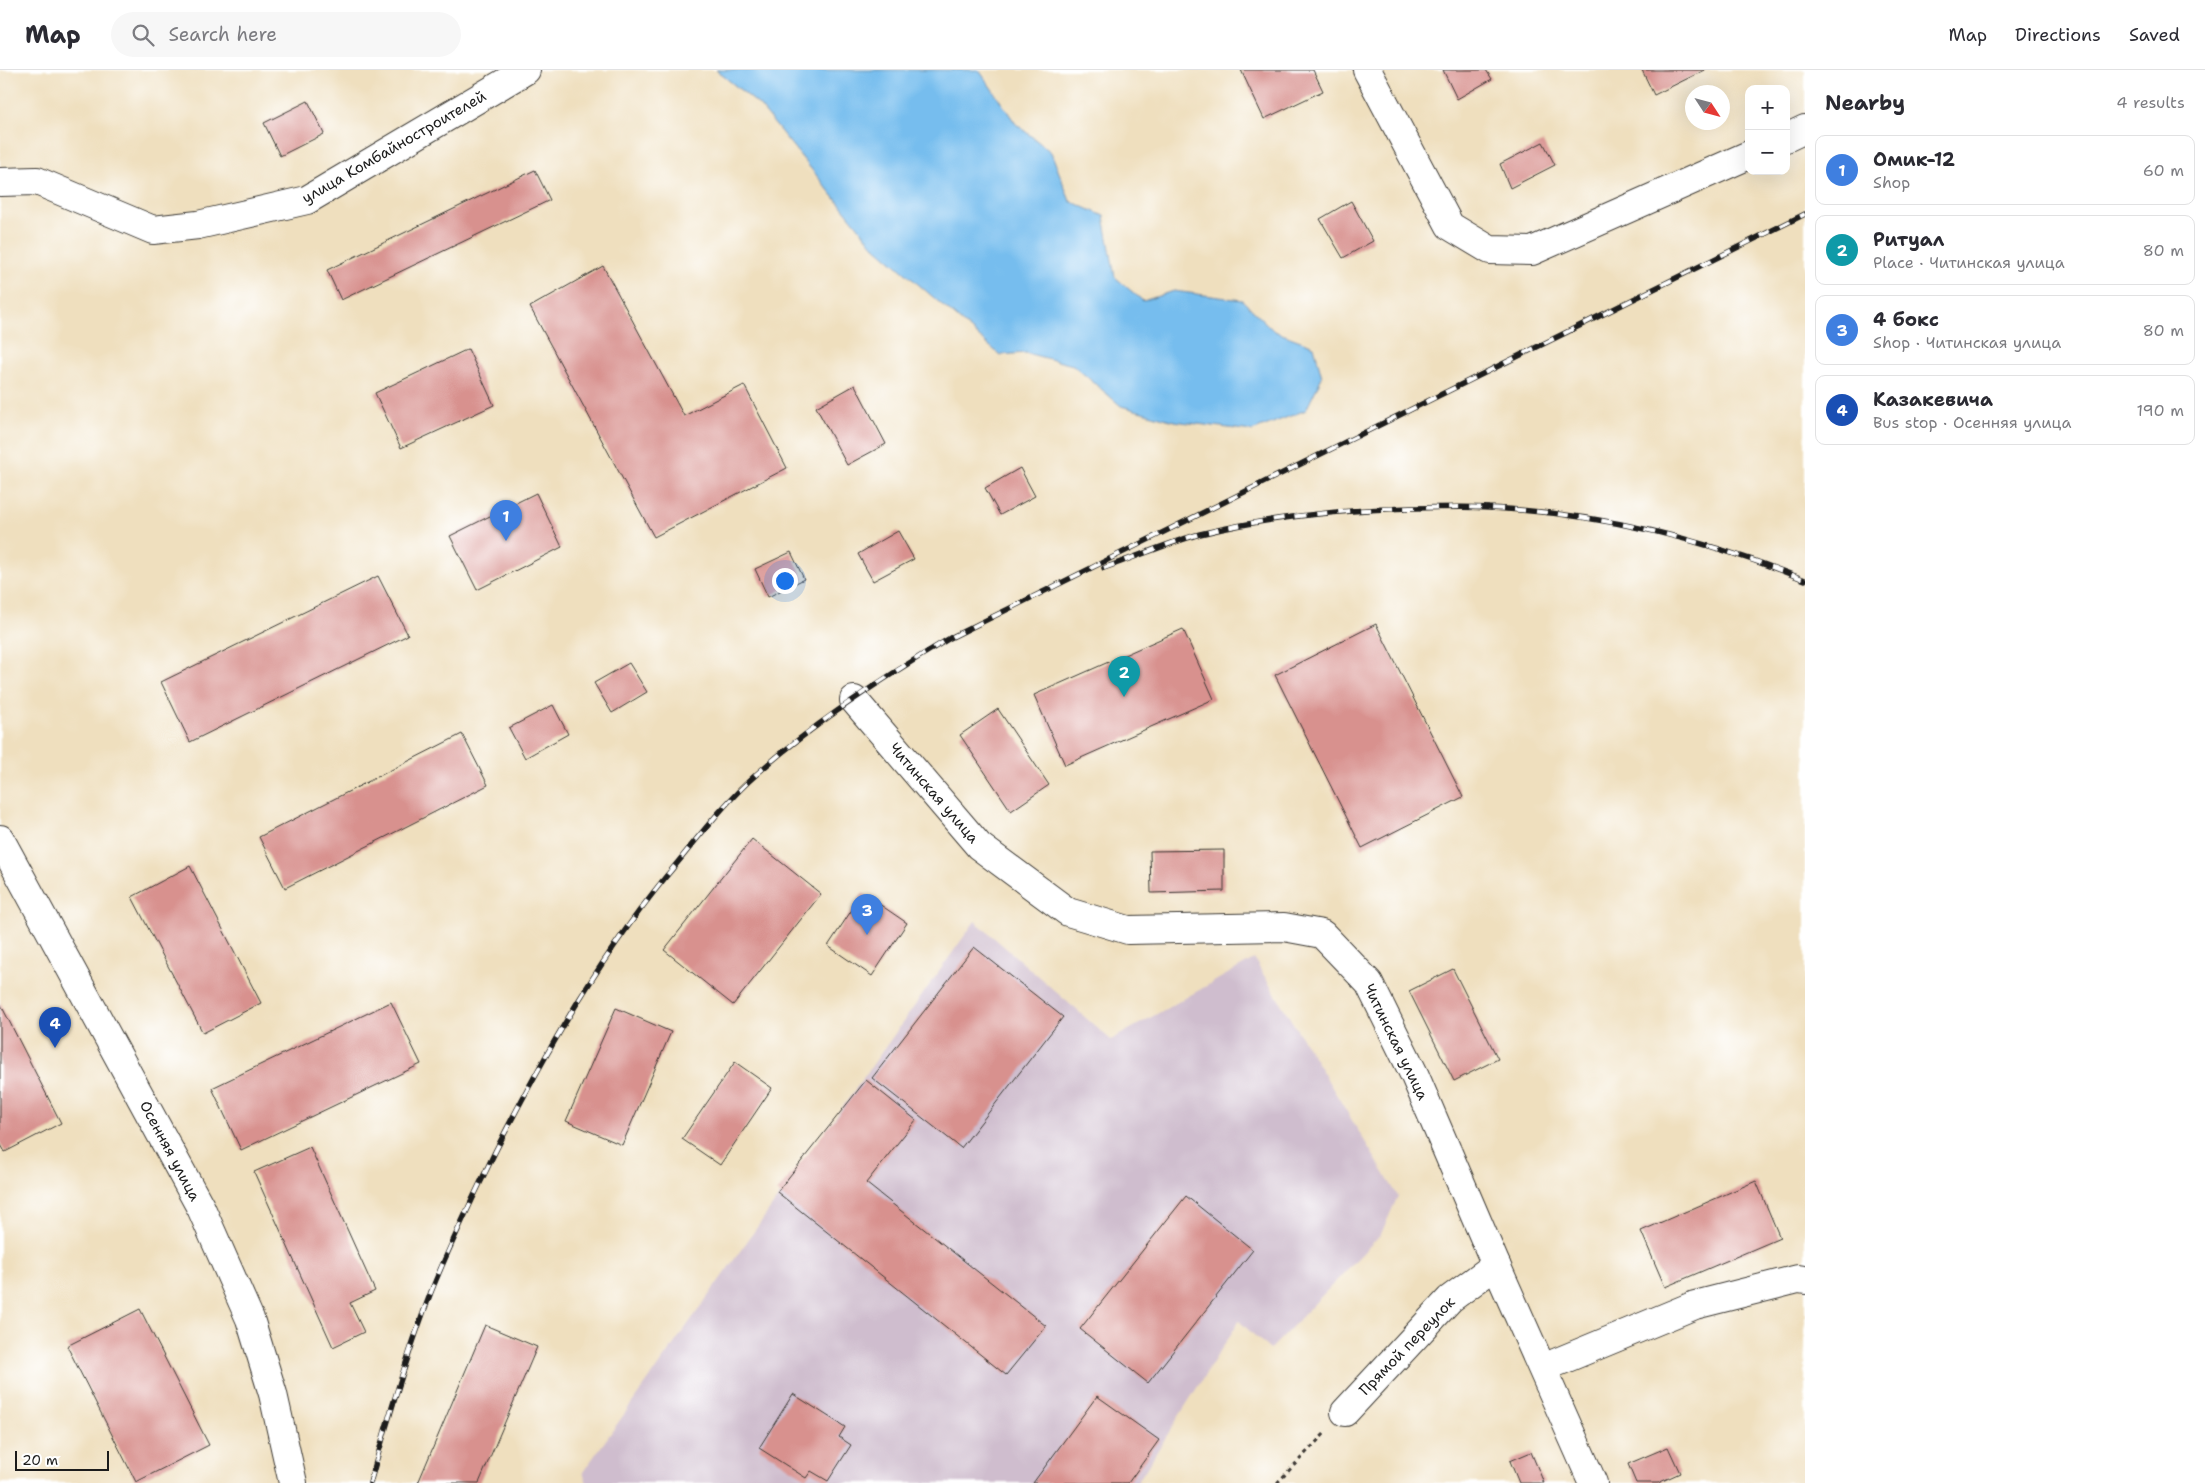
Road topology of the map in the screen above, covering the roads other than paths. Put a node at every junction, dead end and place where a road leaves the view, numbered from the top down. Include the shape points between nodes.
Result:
1 (526, 70) edge
2 (1367, 70) edge
3 (1805, 130) edge
4 (1790, 136) edge
5 (1745, 156) edge
6 (0, 182) edge
7 (854, 700) dead end
8 (0, 840) edge
9 (1496, 1265) junction
10 (1805, 1280) edge
11 (1543, 1368) junction
12 (1345, 1412) road end
13 (293, 1483) edge
14 (1593, 1483) edge

1 - 6 street, улица Комбайностроителей via 307,200 198,225 153,230 37,181
2 - 5 street via 1450,226 1490,250 1532,251
3 - 4 street
7 - 9 street, Читинская улица via 979,846 1068,912 1128,930 1284,927 1322,934 1370,983 1415,1076
8 - 13 street, Осенняя улица via 201,1208 250,1319 273,1394
9 - 11 street, Читинская улица
9 - 12 street, Прямой переулок via 1450,1299
10 - 11 street via 1798,1279 1695,1305
11 - 14 street, Читинская улица

